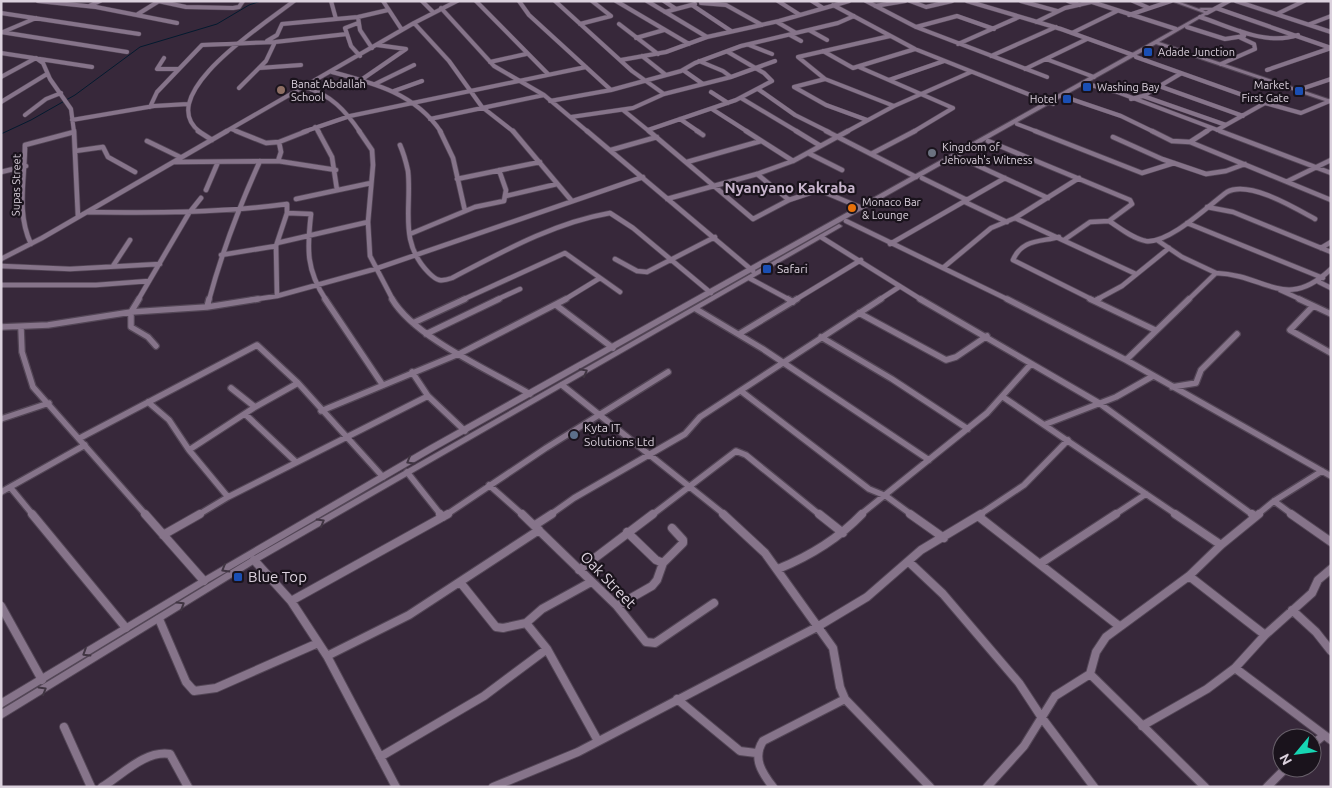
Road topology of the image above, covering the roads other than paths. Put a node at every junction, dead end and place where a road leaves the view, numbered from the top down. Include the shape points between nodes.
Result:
1 (38, 1) edge
2 (100, 1) edge
3 (158, 1) edge
4 (207, 1) edge
5 (242, 1) edge
6 (294, 1) edge
7 (331, 1) edge
8 (383, 1) edge
9 (422, 1) edge
10 (458, 1) edge
11 (476, 1) edge
12 (519, 1) edge
13 (555, 1) edge
14 (592, 1) edge
15 (616, 1) edge
16 (647, 1) edge
17 (664, 1) edge
18 (707, 1) edge
19 (778, 1) edge
20 (812, 1) edge
21 (849, 1) edge
22 (866, 1) edge
23 (905, 1) edge
24 (910, 1) edge
25 (952, 1) edge
26 (967, 1) edge
27 (1021, 1) edge
28 (1068, 1) edge
29 (1104, 1) edge
30 (1133, 1) edge
31 (1172, 1) edge
32 (1179, 1) edge
33 (1229, 1) edge
34 (1236, 1) edge
35 (1304, 1) edge
36 (55, 2) edge
37 (1090, 2) edge
38 (701, 3) junction
39 (1096, 4) junction
40 (692, 5) junction
41 (833, 5) junction
42 (1081, 5) junction
43 (1186, 5) junction
44 (875, 6) junction
45 (87, 7) junction
46 (205, 8) junction
47 (441, 8) junction
48 (823, 8) junction
49 (1149, 8) junction
50 (1194, 8) junction
51 (1216, 8) junction
52 (676, 9) junction
53 (388, 10) junction
54 (1057, 11) junction
55 (1117, 11) junction
56 (433, 12) junction
57 (664, 12) junction
58 (1, 13) edge
59 (1206, 13) junction
60 (138, 14) junction
61 (1278, 14) junction
62 (800, 15) junction
63 (1129, 15) junction
64 (358, 16) junction
65 (854, 16) junction
66 (1331, 16) edge
67 (1018, 17) junction
68 (1200, 17) junction
69 (36, 18) junction
70 (336, 19) junction
71 (777, 22) junction
72 (1036, 22) junction
73 (177, 23) dead end
74 (358, 23) junction
75 (414, 23) junction
76 (580, 24) junction
77 (619, 24) dead end
78 (1310, 24) junction
79 (762, 25) junction
80 (1188, 25) junction
81 (1165, 26) junction
82 (916, 27) junction
83 (1056, 27) junction
84 (994, 29) junction
85 (1176, 29) junction
86 (402, 30) junction
87 (664, 30) junction
88 (809, 30) junction
89 (1156, 30) dead end
90 (1240, 30) junction
91 (731, 31) junction
92 (2, 32) edge
93 (1331, 32) edge
94 (796, 33) junction
95 (1072, 33) junction
96 (139, 34) dead end
97 (347, 34) junction
98 (790, 35) junction
99 (1298, 35) junction
100 (890, 36) junction
101 (707, 37) junction
102 (636, 38) junction
103 (1241, 38) junction
104 (1087, 39) junction
105 (827, 40) dead end
106 (801, 41) dead end
107 (266, 42) junction
108 (275, 42) junction
109 (237, 43) junction
110 (1157, 43) junction
111 (689, 44) junction
112 (747, 44) junction
113 (958, 44) junction
114 (378, 45) junction
115 (372, 48) junction
116 (1331, 48) edge
117 (915, 49) junction
118 (823, 51) junction
119 (127, 52) dead end
120 (728, 52) junction
121 (2, 54) edge
122 (526, 54) junction
123 (658, 54) junction
124 (772, 54) dead end
125 (360, 56) junction
126 (642, 56) junction
127 (990, 56) junction
128 (1134, 56) junction
129 (36, 58) junction
130 (164, 58) dead end
131 (1046, 59) junction
132 (621, 60) junction
133 (699, 61) junction
134 (775, 61) dead end
135 (944, 61) junction
136 (490, 62) junction
137 (1220, 64) junction
138 (301, 65) dead end
139 (414, 65) dead end
140 (92, 67) dead end
141 (586, 67) junction
142 (859, 67) junction
143 (259, 68) junction
144 (756, 68) junction
145 (1025, 68) junction
146 (178, 69) junction
147 (683, 70) junction
148 (1267, 70) dead end
149 (332, 72) junction
150 (971, 72) junction
151 (47, 74) junction
152 (548, 74) junction
153 (1180, 74) junction
154 (666, 75) junction
155 (1, 77) edge
156 (731, 77) junction
157 (1046, 77) dead end
158 (1094, 77) junction
159 (825, 79) junction
160 (1331, 79) edge
161 (360, 80) junction
162 (519, 80) junction
163 (889, 80) junction
164 (422, 81) dead end
165 (646, 81) junction
166 (375, 84) junction
167 (703, 84) junction
168 (1087, 84) junction
169 (1159, 86) junction
170 (305, 87) junction
171 (239, 88) dead end
172 (758, 89) junction
173 (470, 90) junction
174 (611, 90) junction
175 (1298, 90) junction
176 (394, 92) junction
177 (711, 92) dead end
178 (62, 94) junction
179 (664, 94) junction
180 (920, 94) junction
181 (544, 95) junction
182 (1143, 96) junction
183 (1065, 97) junction
184 (741, 98) junction
185 (1131, 99) junction
186 (550, 101) junction
187 (1330, 101) edge
188 (1, 102) edge
189 (415, 102) junction
190 (728, 103) junction
191 (1051, 103) junction
192 (1265, 103) junction
193 (188, 104) junction
194 (894, 106) junction
195 (150, 107) junction
196 (482, 107) junction
197 (712, 109) junction
198 (623, 110) junction
199 (25, 114) dead end
200 (350, 116) junction
201 (1243, 116) junction
202 (571, 117) junction
203 (430, 119) junction
204 (680, 119) junction
205 (72, 120) junction
206 (868, 120) junction
207 (1018, 124) junction
208 (1226, 125) junction
209 (315, 127) junction
210 (230, 129) junction
211 (1214, 129) junction
212 (648, 130) junction
213 (74, 132) junction
214 (703, 135) dead end
215 (657, 137) junction
216 (838, 137) junction
217 (1113, 137) dead end
218 (212, 140) junction
219 (147, 141) dead end
220 (761, 141) junction
221 (988, 141) junction
222 (279, 142) junction
223 (1190, 142) junction
224 (400, 145) dead end
225 (819, 145) junction
226 (611, 150) junction
227 (75, 151) junction
228 (808, 152) junction
229 (871, 154) junction
230 (180, 157) junction
231 (959, 157) junction
232 (1331, 160) edge
233 (260, 161) junction
234 (278, 161) junction
235 (793, 161) junction
236 (171, 162) junction
237 (218, 162) junction
238 (540, 162) junction
239 (688, 162) junction
240 (1174, 163) junction
241 (1245, 164) junction
242 (26, 166) junction
243 (1315, 166) junction
244 (336, 170) junction
245 (499, 170) junction
246 (842, 170) dead end
247 (1, 172) edge
248 (135, 172) dead end
249 (1331, 173) edge
250 (757, 174) junction
251 (643, 177) junction
252 (919, 178) junction
253 (1005, 178) junction
254 (1079, 178) junction
255 (458, 179) junction
256 (1288, 181) junction
257 (371, 183) junction
258 (557, 184) junction
259 (715, 186) junction
260 (206, 190) dead end
261 (337, 190) junction
262 (506, 196) junction
263 (201, 198) dead end
264 (1048, 198) junction
265 (296, 199) dead end
266 (668, 199) junction
267 (571, 200) junction
268 (789, 200) junction
269 (1331, 200) edge
270 (966, 201) junction
271 (1215, 206) junction
272 (862, 208) junction
273 (466, 210) junction
274 (237, 211) junction
275 (87, 212) junction
276 (189, 213) junction
277 (287, 213) junction
278 (78, 217) junction
279 (1015, 218) junction
280 (1315, 219) dead end
281 (1109, 221) junction
282 (368, 222) junction
283 (846, 222) junction
284 (1007, 222) junction
285 (1187, 223) junction
286 (410, 234) junction
287 (308, 237) junction
288 (715, 237) junction
289 (821, 237) junction
290 (1062, 239) junction
291 (130, 240) dead end
292 (1157, 240) junction
293 (1331, 242) edge
294 (31, 244) junction
295 (276, 244) junction
296 (890, 244) junction
297 (1169, 248) junction
298 (1321, 248) junction
299 (1331, 252) edge
300 (221, 254) junction
301 (414, 256) junction
302 (1, 259) edge
303 (615, 259) dead end
304 (669, 259) junction
305 (861, 260) junction
306 (160, 264) junction
307 (1, 266) edge
308 (113, 266) junction
309 (944, 266) junction
310 (375, 269) junction
311 (1331, 269) edge
312 (754, 272) junction
313 (1136, 274) junction
314 (1216, 274) junction
315 (600, 278) junction
316 (749, 278) junction
317 (1323, 278) junction
318 (149, 281) junction
319 (1318, 282) junction
320 (315, 284) junction
321 (1, 285) edge
322 (900, 287) junction
323 (1279, 288) junction
324 (1331, 288) edge
325 (520, 289) dead end
326 (620, 292) dead end
327 (711, 292) junction
328 (277, 296) junction
329 (1095, 301) junction
330 (793, 302) junction
331 (556, 305) junction
332 (1313, 306) junction
333 (207, 307) junction
334 (696, 309) junction
335 (131, 312) junction
336 (859, 312) junction
337 (1331, 314) edge
338 (413, 323) junction
339 (1, 327) edge
340 (22, 328) junction
341 (1155, 330) junction
342 (426, 334) junction
343 (738, 334) junction
344 (1237, 334) dead end
345 (987, 336) junction
346 (821, 337) junction
347 (156, 346) dead end
348 (613, 348) junction
349 (461, 353) junction
350 (1331, 353) edge
351 (1126, 360) junction
352 (781, 362) junction
353 (1031, 364) junction
354 (412, 372) junction
355 (668, 372) dead end
356 (1153, 376) junction
357 (298, 383) junction
358 (382, 384) junction
359 (562, 385) junction
360 (1172, 387) junction
361 (231, 388) dead end
362 (741, 391) junction
363 (530, 394) junction
364 (428, 396) junction
365 (1003, 397) junction
366 (148, 402) junction
367 (49, 403) junction
368 (1099, 403) junction
369 (255, 407) junction
370 (321, 411) junction
371 (245, 414) junction
372 (599, 415) junction
373 (1, 419) edge
374 (1046, 424) junction
375 (968, 429) junction
376 (465, 431) junction
377 (80, 438) junction
378 (346, 438) junction
379 (1068, 440) junction
380 (85, 445) junction
381 (189, 450) junction
382 (435, 451) junction
383 (651, 455) junction
384 (930, 460) junction
385 (296, 462) junction
386 (1322, 471) junction
387 (407, 472) junction
388 (1331, 476) edge
389 (383, 477) junction
390 (489, 485) junction
391 (690, 486) junction
392 (10, 487) junction
393 (1, 492) edge
394 (1146, 494) junction
395 (886, 496) junction
396 (228, 497) junction
397 (1274, 501) junction
398 (978, 516) junction
399 (1255, 516) junction
400 (442, 517) junction
401 (537, 527) junction
402 (672, 528) dead end
403 (627, 532) junction
404 (843, 533) junction
405 (163, 535) junction
406 (944, 538) junction
407 (1331, 542) edge
408 (1221, 545) junction
409 (254, 560) junction
410 (909, 562) junction
411 (663, 563) junction
412 (1041, 563) junction
413 (778, 568) junction
414 (1331, 569) edge
415 (579, 570) junction
416 (1189, 576) junction
417 (204, 581) junction
418 (460, 582) junction
419 (591, 582) junction
420 (291, 601) junction
421 (714, 603) dead end
422 (1, 606) edge
423 (617, 606) junction
424 (1292, 610) junction
425 (159, 619) junction
426 (526, 623) junction
427 (1119, 626) junction
428 (816, 627) junction
429 (129, 632) junction
430 (1265, 635) junction
431 (318, 643) junction
432 (547, 649) junction
433 (1331, 651) edge
434 (327, 656) junction
435 (1235, 668) junction
436 (1090, 674) junction
437 (42, 680) junction
438 (677, 699) junction
439 (844, 699) junction
440 (1, 704) edge
441 (1, 715) edge
442 (1042, 718) junction
443 (1142, 726) junction
444 (64, 727) dead end
445 (1328, 738) edge
446 (598, 741) junction
447 (756, 753) junction
448 (380, 757) junction
449 (1276, 778) edge
450 (105, 786) edge
451 (91, 787) edge
452 (188, 787) edge
453 (396, 787) edge
454 (493, 787) edge
455 (773, 787) edge
456 (930, 787) edge
457 (987, 787) edge
458 (1094, 787) edge
459 (1205, 787) edge
460 (1267, 787) edge

1 - 36 street
2 - 45 street
3 - 46 street
3 - 60 street
4 - 46 street
5 - 46 street via 242,5 233,8
6 - 109 street
7 - 70 street
8 - 53 street
9 - 56 street
10 - 47 street
11 - 122 street
12 - 141 street via 529,15
13 - 76 street
14 - 76 street via 611,16
15 - 87 street
16 - 57 street
17 - 52 street
18 - 38 street
19 - 62 street
20 - 48 street
21 - 41 street
22 - 44 street
23 - 44 street
24 - 25 street via 926,7
26 - 67 street
27 - 54 street
28 - 42 street
29 - 39 street
30 - 49 street
31 - 43 street
31 - 49 street
32 - 43 street
33 - 51 street
34 - 61 street
35 - 61 street
36 - 45 street
37 - 39 street
37 - 42 street
38 - 40 street
38 - 79 street via 726,5
39 - 55 street
40 - 52 street
40 - 91 street
41 - 48 street
41 - 65 street
42 - 54 street
43 - 50 street
44 - 82 street
45 - 60 street
47 - 56 street
47 - 136 street
48 - 62 street
49 - 63 street
50 - 51 street
50 - 59 street
51 - 59 street
51 - 99 street
52 - 57 street
53 - 64 street
53 - 86 street
54 - 72 street
55 - 63 street
55 - 95 street
56 - 75 street
57 - 101 street
58 - 69 street
59 - 68 street
60 - 73 street
61 - 78 street
62 - 71 street
63 - 81 street
64 - 70 street
64 - 74 street
65 - 88 street
65 - 100 street
66 - 78 street
67 - 72 street
67 - 84 street
68 - 80 street
68 - 90 street
69 - 92 street
69 - 96 street
70 - 107 street via 282,24 277,35
71 - 79 street
71 - 94 street
72 - 83 street
74 - 97 street via 346,26
74 - 115 street
75 - 86 street
75 - 173 street via 450,62
76 - 132 street
77 - 102 street
78 - 93 street
79 - 91 street
80 - 85 street
80 - 103 street via 1224,39
80 - 110 street
81 - 85 street
81 - 89 street
82 - 84 street via 957,16
82 - 113 street
83 - 95 street
83 - 127 street
84 - 113 street
85 - 110 street
86 - 114 street
87 - 102 street
87 - 111 street
88 - 94 street
88 - 105 street
90 - 99 street via 1279,40
90 - 103 street via 1244,36
91 - 101 street
92 - 119 street
94 - 98 street
95 - 104 street
97 - 108 street
97 - 125 street via 353,50
98 - 106 street
98 - 112 street
99 - 116 street
100 - 117 street
100 - 118 street
101 - 111 street
102 - 123 street
103 - 137 street via 1254,44 1255,49
104 - 128 street
104 - 131 street
107 - 108 street
107 - 109 street
108 - 143 street
109 - 146 street via 202,45
109 - 193 street via 205,77
110 - 128 street
110 - 137 street
111 - 123 street
112 - 120 street
112 - 124 street
113 - 127 street
114 - 115 street
114 - 161 street via 406,49
115 - 125 street
116 - 148 street
117 - 135 street
117 - 142 street
118 - 142 street via 850,68
118 - 159 street via 798,57
120 - 133 street
120 - 144 street
121 - 129 street
122 - 136 street
122 - 152 street
123 - 126 street
125 - 149 street
126 - 132 street
126 - 154 street
127 - 145 street
128 - 153 street
128 - 158 street
128 - 168 street
129 - 140 street
129 - 151 street via 43,63
129 - 155 street
130 - 146 street via 157,69
131 - 145 street
131 - 158 street
132 - 165 street
133 - 147 street
133 - 156 street
134 - 144 street
135 - 150 street
135 - 163 street
136 - 162 street
137 - 175 street
138 - 143 street
139 - 166 street
141 - 152 street
141 - 174 street
142 - 163 street
143 - 171 street
144 - 156 street
144 - 172 street via 772,81
145 - 157 street
146 - 195 street
147 - 154 street
147 - 167 street
149 - 161 street
149 - 170 street
150 - 180 street
150 - 191 street
151 - 178 street
151 - 188 street
152 - 162 street
153 - 169 street
153 - 192 street
154 - 165 street
156 - 167 street
158 - 191 street
159 - 194 street
159 - 206 street via 794,87 826,105
160 - 175 street
161 - 166 street
162 - 173 street
162 - 181 street
163 - 180 street
164 - 176 street
165 - 174 street
165 - 179 street
166 - 176 street
167 - 179 street
168 - 183 street
168 - 185 street
169 - 182 street
169 - 201 street
170 - 200 street via 321,92
170 - 210 street
172 - 184 street
172 - 216 street via 786,110
173 - 189 street
173 - 196 street
174 - 186 street
175 - 187 street
176 - 189 street
177 - 190 street
178 - 199 street via 46,99
178 - 205 street via 68,102
179 - 198 street
180 - 194 street
180 - 229 street via 953,108 919,130
181 - 186 street
181 - 196 street
182 - 185 street
182 - 208 street
183 - 191 street
183 - 223 street via 1121,116 1172,141
184 - 190 street
184 - 225 street
185 - 211 street
186 - 202 street
187 - 192 street via 1302,113
189 - 200 street
189 - 203 street
190 - 197 street
191 - 207 street
191 - 252 street
192 - 201 street
193 - 195 street
193 - 218 street via 190,123
194 - 206 street
195 - 205 street
196 - 203 street
196 - 238 street via 513,130
197 - 204 street
197 - 220 street
198 - 202 street
198 - 212 street
200 - 209 street
200 - 257 street via 372,150
201 - 208 street
202 - 226 street
203 - 255 street via 448,145
204 - 212 street
204 - 214 street
205 - 213 street
206 - 216 street
207 - 221 street
207 - 240 street via 1142,173
208 - 211 street
209 - 222 street
209 - 244 street via 330,150
210 - 218 street
210 - 222 street via 266,143
211 - 223 street
211 - 243 street
212 - 215 street
213 - 227 street
213 - 242 street, Supas Street via 25,145
215 - 226 street
215 - 239 street
216 - 225 street
216 - 229 street
217 - 240 street
218 - 230 street
219 - 230 street
220 - 235 street
220 - 239 street
221 - 231 street
221 - 254 street
222 - 234 street via 281,155
223 - 241 street
224 - 286 street via 407,161
225 - 228 street
226 - 251 street
227 - 248 street via 103,147 108,157
227 - 278 street
228 - 235 street
228 - 246 street
229 - 252 street
230 - 236 street
231 - 252 street
231 - 253 street
232 - 243 street
233 - 234 street
233 - 237 street
233 - 274 street
234 - 244 street
235 - 250 street
236 - 237 street
236 - 275 street
237 - 260 street
238 - 245 street
238 - 258 street
239 - 259 street
240 - 241 street via 1210,174
241 - 256 street
242 - 247 street
242 - 294 street, Supas Street via 22,206 24,231
243 - 249 street
243 - 256 street
244 - 261 street
245 - 255 street
245 - 262 street
250 - 259 street
250 - 268 street
251 - 266 street
251 - 267 street
252 - 270 street
252 - 272 street
252 - 283 street
253 - 264 street
253 - 270 street
254 - 264 street
254 - 281 street via 1133,202
255 - 273 street
256 - 269 street
257 - 261 street
257 - 282 street
258 - 262 street
258 - 267 street
259 - 266 street
259 - 268 street via 753,219
261 - 265 street
262 - 273 street via 500,203
263 - 276 street
264 - 279 street
266 - 288 street
267 - 301 street
268 - 272 street via 818,190
270 - 284 street
270 - 296 street
271 - 280 street via 1233,189 1246,188
271 - 285 street
271 - 298 street
272 - 312 street
273 - 286 street
274 - 276 street
274 - 277 street via 284,203 288,206
274 - 300 street
275 - 276 street
275 - 278 street
276 - 306 street
277 - 287 street via 311,214
277 - 295 street
278 - 294 street
279 - 284 street
279 - 290 street
281 - 290 street via 1090,222
281 - 292 street via 1145,241
282 - 287 street
282 - 310 street via 370,256
283 - 289 street
283 - 296 street
284 - 309 street via 991,228
285 - 292 street
285 - 317 street
286 - 301 street
287 - 295 street
287 - 320 street via 308,259
288 - 304 street
288 - 312 street
289 - 305 street
289 - 312 street
290 - 313 street
290 - 329 street via 1026,242 1013,260
291 - 308 street
292 - 297 street
293 - 298 street
294 - 302 street
295 - 300 street
295 - 328 street
296 - 309 street
297 - 313 street
297 - 314 street
298 - 299 street
300 - 333 street
301 - 304 street via 436,280 444,281 546,233 610,213
301 - 310 street
303 - 304 street via 642,272
304 - 327 street
305 - 322 street
305 - 330 street
306 - 308 street
306 - 318 street
307 - 308 street via 70,269
309 - 351 street
310 - 320 street
310 - 338 street via 397,307
311 - 317 street
312 - 316 street
312 - 327 street
313 - 329 street
314 - 323 street via 1233,275
314 - 341 street
315 - 326 street
315 - 331 street
315 - 338 street via 565,253
316 - 330 street
316 - 334 street
317 - 319 street
318 - 321 street via 96,285
318 - 335 street
319 - 323 street via 1301,290
319 - 324 street
320 - 328 street
320 - 358 street
322 - 336 street
322 - 345 street
323 - 332 street
325 - 342 street
327 - 348 street
328 - 333 street
329 - 341 street
330 - 343 street
331 - 348 street
331 - 349 street
332 - 337 street
332 - 350 street via 1290,330
333 - 335 street
334 - 343 street
359 -> 334 street
335 - 340 street
335 - 347 street via 132,328 136,333 148,336
336 - 345 street via 946,360
336 - 346 street
338 - 342 street
339 - 340 street
340 - 367 street via 22,352 33,387
341 - 351 street
342 - 349 street
343 - 352 street
344 - 360 street via 1201,370 1196,383
345 - 353 street
346 - 352 street
346 - 375 street
348 - 363 street
349 - 354 street
349 - 363 street
351 - 356 street
352 - 362 street
352 - 384 street
353 - 365 street
353 - 368 street
354 - 358 street
354 - 364 street
355 - 372 street
356 - 360 street
356 - 368 street
357 - 366 street via 257,345
357 - 369 street
357 - 370 street
358 - 370 street
359 - 372 street
359 - 382 street
360 - 386 street
361 - 369 street
362 - 383 street via 700,416 685,434
362 - 395 street via 870,489
363 - 376 street
364 - 376 street
364 - 378 street
365 - 374 street
365 - 375 street
366 - 377 street
366 - 381 street via 169,420
367 - 373 street
367 - 377 street
368 - 374 street
368 - 399 street
369 - 371 street
370 - 378 street
371 - 381 street
371 - 385 street
372 - 383 street
372 - 390 street
374 - 379 street
375 - 384 street
376 - 382 street
377 - 380 street
378 - 385 street
378 - 389 street
379 - 394 street
379 - 398 street via 1024,485
380 - 392 street
380 - 405 street
381 - 396 street
382 - 387 street
382 -> 389 street
383 - 391 street
383 - 401 street via 574,498
384 - 395 street
385 - 396 street
386 - 388 street
386 - 397 street
387 - 400 street
409 -> 387 street
389 -> 417 street
390 - 400 street
390 - 401 street, Oak Street
391 - 403 street
391 - 404 street via 731,453 738,451
391 - 413 street via 745,532
392 - 393 street
392 - 429 street
394 - 408 street
394 - 412 street
395 - 404 street
395 - 406 street
396 - 405 street
397 - 399 street
397 - 407 street
398 - 406 street
398 - 412 street
399 - 408 street
400 - 420 street
401 - 415 street, Oak Street
401 - 418 street
402 - 411 street via 684,542
403 - 411 street
403 - 415 street
404 - 413 street via 801,560
405 - 417 street
406 - 410 street via 921,550
408 - 416 street
409 - 420 street
425 -> 409 street
410 - 428 street via 867,597
410 - 442 street via 943,594 1020,683
411 - 423 street via 652,586
412 - 427 street
413 - 428 street
414 - 424 street
415 - 419 street, Oak Street
416 - 427 street
416 - 430 street
417 - 429 street
418 - 426 street via 496,628
418 - 434 street via 409,615
419 - 423 street, Oak Street
419 - 426 street via 542,609
420 - 431 street
421 - 423 street, Oak Street via 655,643 642,638
422 - 437 street
424 - 430 street
424 - 433 street
425 - 429 street
425 - 431 street via 186,682 194,691 216,688
426 - 432 street
427 - 436 street via 1100,645
428 - 438 street
428 - 439 street via 833,648
429 -> 437 street
441 -> 429 street
430 - 435 street
431 - 434 street
432 - 446 street
432 - 448 street via 484,696
434 - 448 street
435 - 443 street via 1207,689
435 - 445 street
436 - 442 street via 1055,696
436 - 443 street
437 - 440 street
438 - 446 street
438 - 447 street via 740,751
439 - 447 street via 763,741
439 - 456 street
442 - 457 street via 1024,746
442 - 458 street
443 - 459 street
444 - 451 street
446 - 454 street
447 - 455 street via 759,765
448 - 453 street
449 - 460 street
450 - 452 street via 139,762 158,752 165,752 170,754

